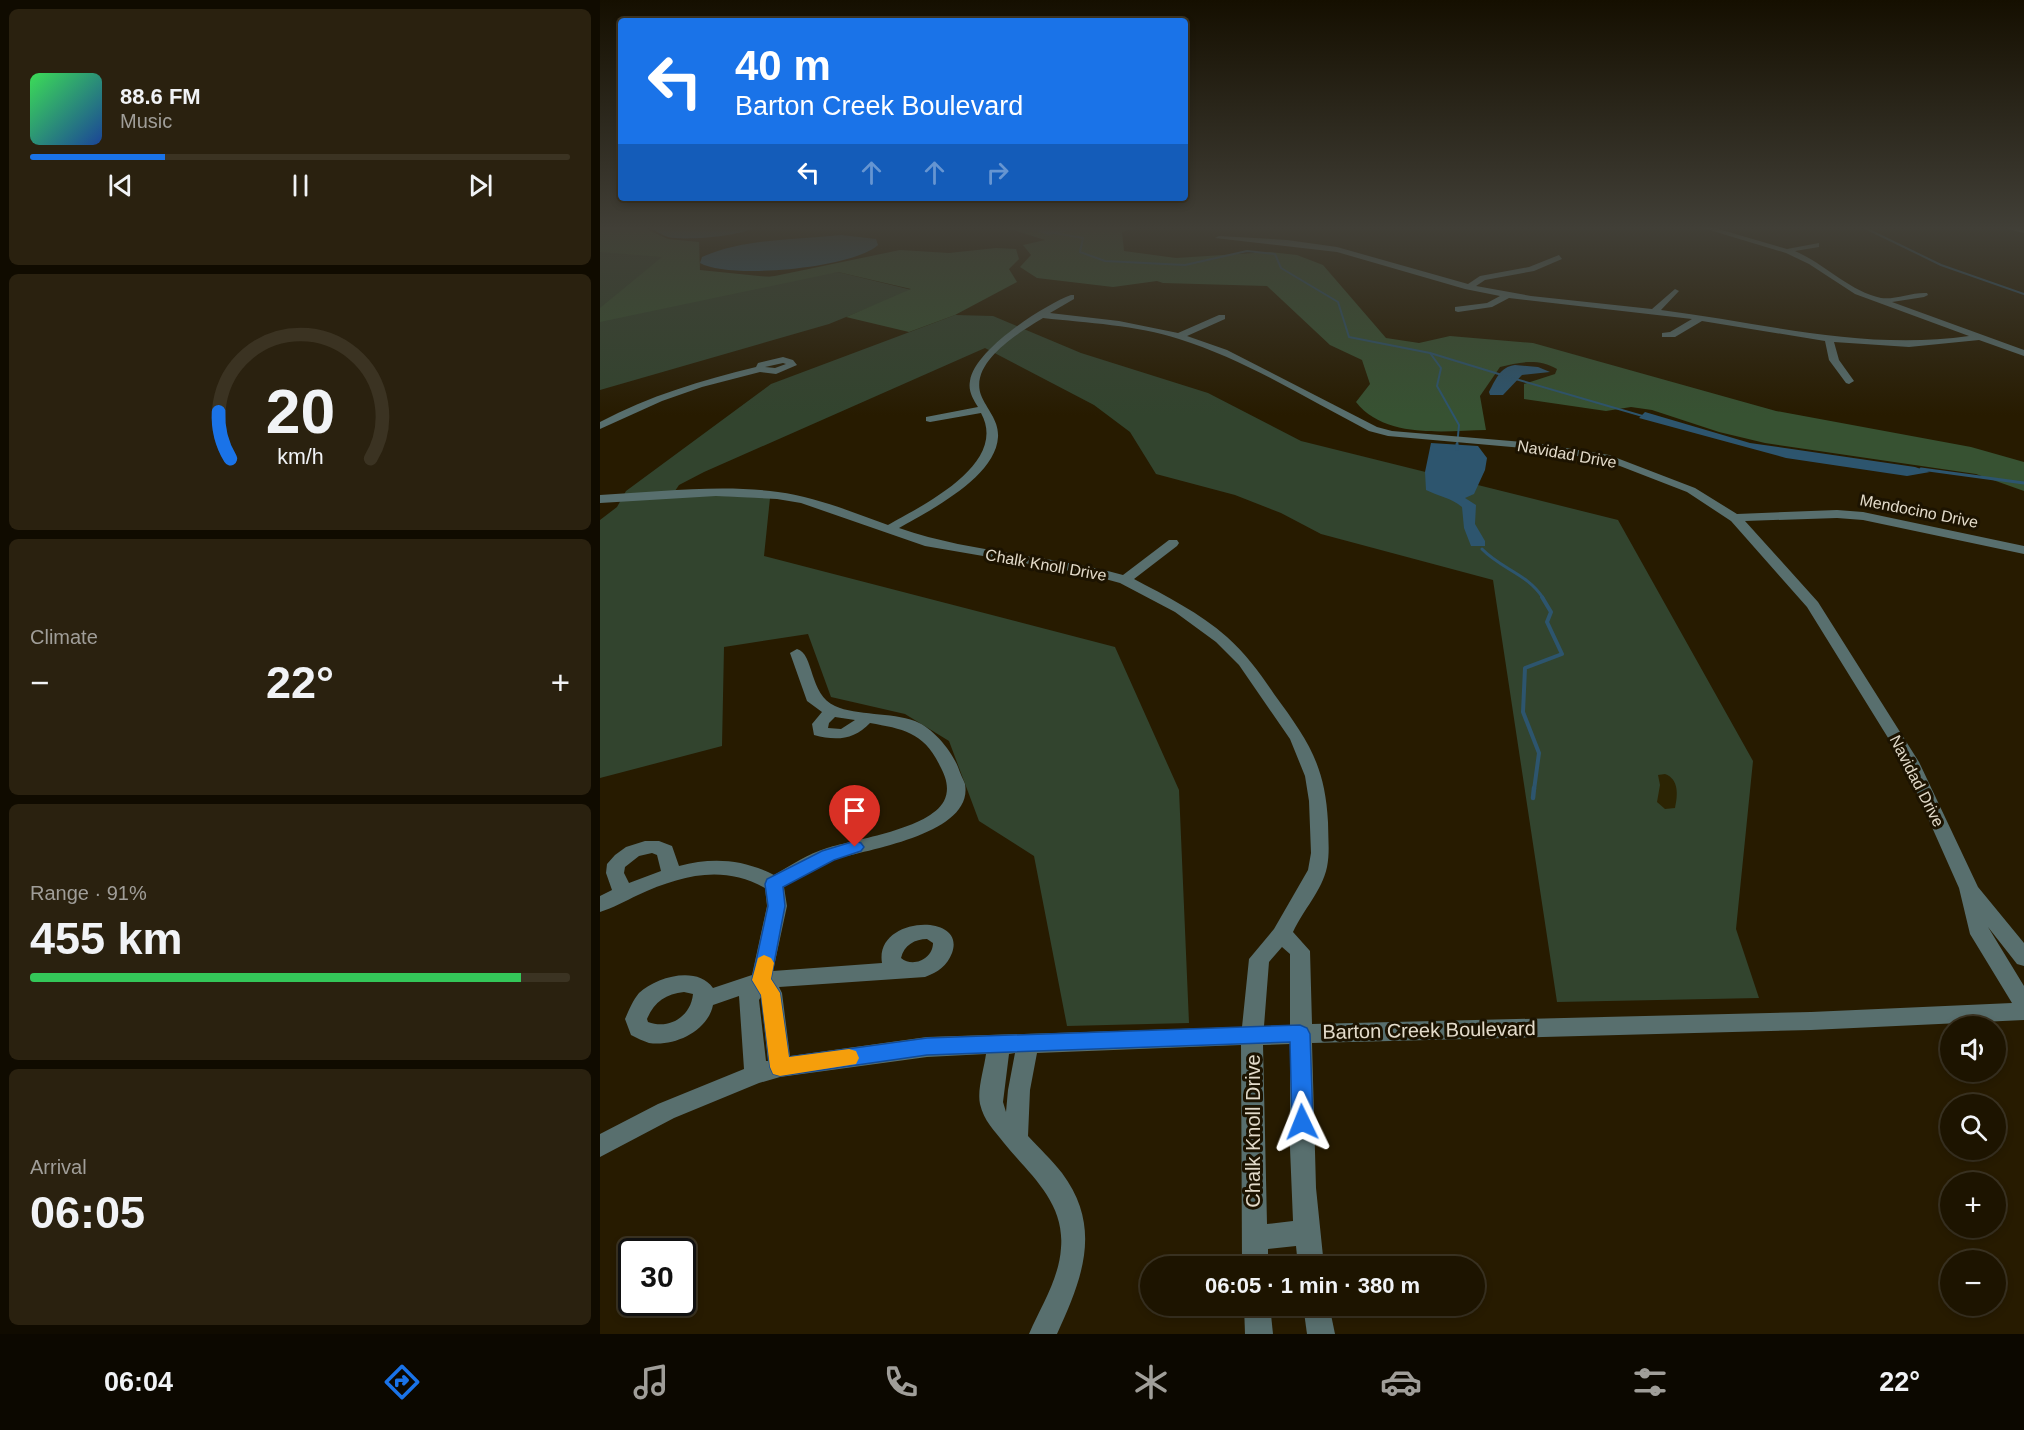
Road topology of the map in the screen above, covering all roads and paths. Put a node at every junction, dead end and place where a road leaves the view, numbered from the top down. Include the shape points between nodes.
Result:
1 (1484, 290) edge
2 (1856, 290) edge
3 (1675, 291) dead end
4 (1508, 295) junction
5 (1924, 295) dead end
6 (1071, 297) dead end
7 (1880, 300) junction
8 (1458, 309) dead end
9 (1654, 311) junction
10 (1042, 315) junction
11 (1222, 317) dead end
12 (1701, 318) junction
13 (1665, 335) dead end
14 (1179, 336) junction
15 (1978, 337) junction
16 (1828, 339) junction
17 (2024, 353) edge
18 (760, 369) dead end
19 (1849, 381) dead end
20 (984, 409) junction
21 (930, 419) dead end
22 (600, 426) edge
23 (600, 499) edge
24 (1735, 518) junction
25 (887, 530) junction
26 (1173, 543) dead end
27 (2024, 550) edge
28 (1125, 580) junction
29 (797, 653) dead end
30 (672, 876) junction
31 (774, 884) junction
32 (1969, 888) junction
33 (623, 893) junction
34 (600, 905) edge
35 (1282, 934) junction
36 (2024, 958) edge
37 (901, 970) dead end
38 (761, 980) junction
39 (706, 999) dead end
40 (2024, 1004) edge
41 (2024, 1011) edge
42 (774, 1014) junction
43 (750, 1023) junction
44 (1300, 1034) junction
45 (1252, 1036) junction
46 (999, 1044) junction
47 (1028, 1044) junction
48 (780, 1067) junction
49 (756, 1074) junction
50 (1016, 1141) junction
51 (600, 1146) edge
52 (1306, 1232) junction
53 (1253, 1238) junction
54 (1254, 1256) edge
55 (1310, 1256) edge
56 (1258, 1316) edge
57 (1318, 1316) edge
58 (1043, 1334) edge
59 (1259, 1334) edge
60 (1321, 1334) edge

1 - 4 street
2 - 7 street
3 - 9 street
4 - 8 street via 1489,305
4 - 9 street
5 - 7 street
6 - 10 street
7 - 15 street
9 - 12 street
10 - 14 street, Navidad Drive
10 - 20 street via 1020,329 978,368 974,388
11 - 14 street
12 - 13 street
12 - 16 street
14 - 24 street, Navidad Drive via 1224,352 1373,429 1410,437 1584,453 1632,465 1691,490
15 - 16 street via 1945,344 1909,345
15 - 17 street
16 - 19 street via 1834,360
18 - 22 street via 669,395
20 - 21 street
20 - 25 street via 991,422 992,441 976,469 938,500
23 - 25 street, Chalk Knoll Drive via 716,492 767,494 804,500
24 - 27 street, Mendocino Drive via 1863,516
24 - 32 street, Navidad Drive via 1819,615 1911,762
25 - 28 street, Chalk Knoll Drive via 929,543
26 - 28 street
28 - 35 street, Chalk Knoll Drive via 1194,618 1233,650 1298,738 1306,755 1318,801 1320,853 1310,887
29 - 31 street via 815,700 832,711 910,725 934,744 951,770 956,795 922,829 828,855
30 - 31 street via 711,867 738,868
30 - 33 street
30 - 33 street via 665,851 659,847 636,849 616,864 615,873
31 - 38 street via 777,906
32 - 36 street, Navidad Drive
32 - 40 street, Navidad Drive via 1980,934
33 - 34 street
35 - 44 street via 1300,951
35 - 45 street, Chalk Knoll Drive via 1259,959
37 - 38 street
38 - 39 street
38 - 42 street via 771,993
38 - 43 street via 748,999
41 - 44 street, Barton Creek Boulevard via 1811,1021
42 - 43 street
42 - 48 street
43 - 49 street
44 - 45 street, Barton Creek Boulevard
44 - 52 street
45 - 47 street, Barton Creek Boulevard
45 - 53 street, Chalk Knoll Drive
46 - 47 street, Barton Creek Boulevard
46 - 48 street, Barton Creek Boulevard via 927,1047
46 - 50 street via 991,1102 996,1117
47 - 50 street via 1019,1090
48 - 49 street, Barton Creek Boulevard
49 - 51 street, Barton Creek Boulevard via 666,1111
50 - 58 street via 1054,1182 1070,1210 1074,1248 1064,1289
52 - 53 street
52 - 55 street
53 - 54 street, Chalk Knoll Drive
56 - 59 street
57 - 60 street

